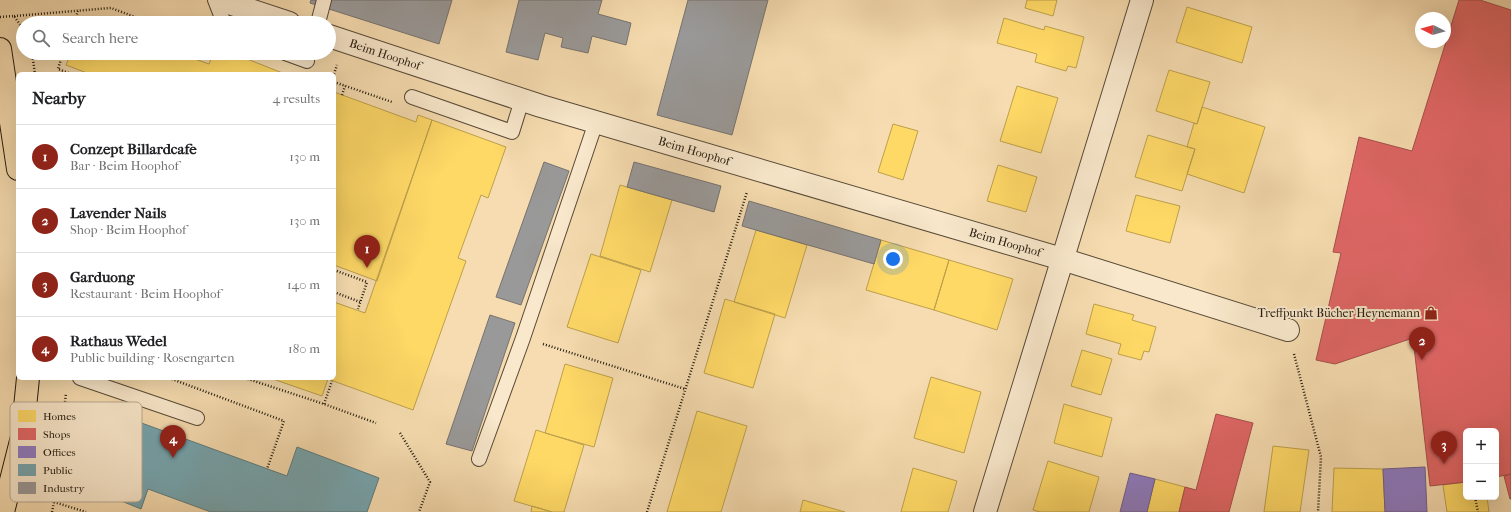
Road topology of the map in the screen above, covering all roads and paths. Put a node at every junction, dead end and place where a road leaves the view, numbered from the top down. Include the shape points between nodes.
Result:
1 (215, 0) edge
2 (220, 0) edge
3 (324, 0) edge
4 (1142, 0) edge
5 (78, 11) junction
6 (14, 16) junction
7 (76, 16) edge
8 (132, 16) edge
9 (221, 16) edge
10 (268, 16) edge
11 (320, 16) edge
12 (0, 17) edge
13 (16, 19) edge
14 (336, 38) edge
15 (0, 49) edge
16 (33, 60) edge
17 (61, 60) edge
18 (35, 72) edge
19 (64, 72) edge
20 (336, 83) edge
21 (345, 86) junction
22 (342, 95) dead end
23 (412, 97) dead end
24 (522, 100) junction
25 (393, 103) dead end
26 (596, 122) junction
27 (16, 156) edge
28 (754, 168) junction
29 (1062, 259) junction
30 (336, 271) edge
31 (336, 293) edge
32 (360, 302) junction
33 (358, 309) dead end
34 (1288, 330) joint
35 (523, 338) junction
36 (28, 380) edge
37 (86, 380) edge
38 (174, 380) edge
39 (251, 380) edge
40 (332, 381) dead end
41 (67, 386) dead end
42 (685, 389) junction
43 (26, 402) edge
44 (65, 402) edge
45 (324, 404) junction
46 (197, 418) dead end
47 (376, 423) dead end
48 (400, 432) dead end
49 (479, 459) dead end
50 (266, 469) dead end
51 (10, 484) edge
52 (1476, 500) edge
53 (54, 502) joint
54 (3, 512) edge
55 (52, 512) edge
56 (86, 512) edge
57 (419, 512) edge
58 (647, 512) edge
59 (985, 512) edge
60 (1318, 512) edge
61 (1478, 512) edge

1 - 9 lane
2 - 10 street
3 - 11 lane
4 - 29 street
5 - 6 path
5 - 7 path
5 - 8 path via 111,8
6 - 12 path
6 - 13 path
14 - 24 street, Beim Hoophof
15 - 27 main road
16 - 18 path
17 - 19 path via 58,70
20 - 21 path
21 - 22 path
21 - 25 path
23 - 24 lane via 512,132
24 - 26 street, Beim Hoophof
26 - 28 street, Beim Hoophof
26 - 35 lane
28 - 29 street, Beim Hoophof
28 - 42 path
29 - 34 street, Beim Hoophof
29 - 59 street
30 - 32 path via 367,282
31 - 32 path
32 - 33 path
34 - 60 path via 1321,457
35 - 42 path
35 - 49 lane
36 - 43 main road
37 - 46 lane
38 - 50 path via 284,421
39 - 45 path
40 - 45 path
41 - 44 path
42 - 58 path
45 - 47 path
48 - 57 path via 430,482
51 - 54 main road
52 - 61 path
53 - 55 path
53 - 56 path

